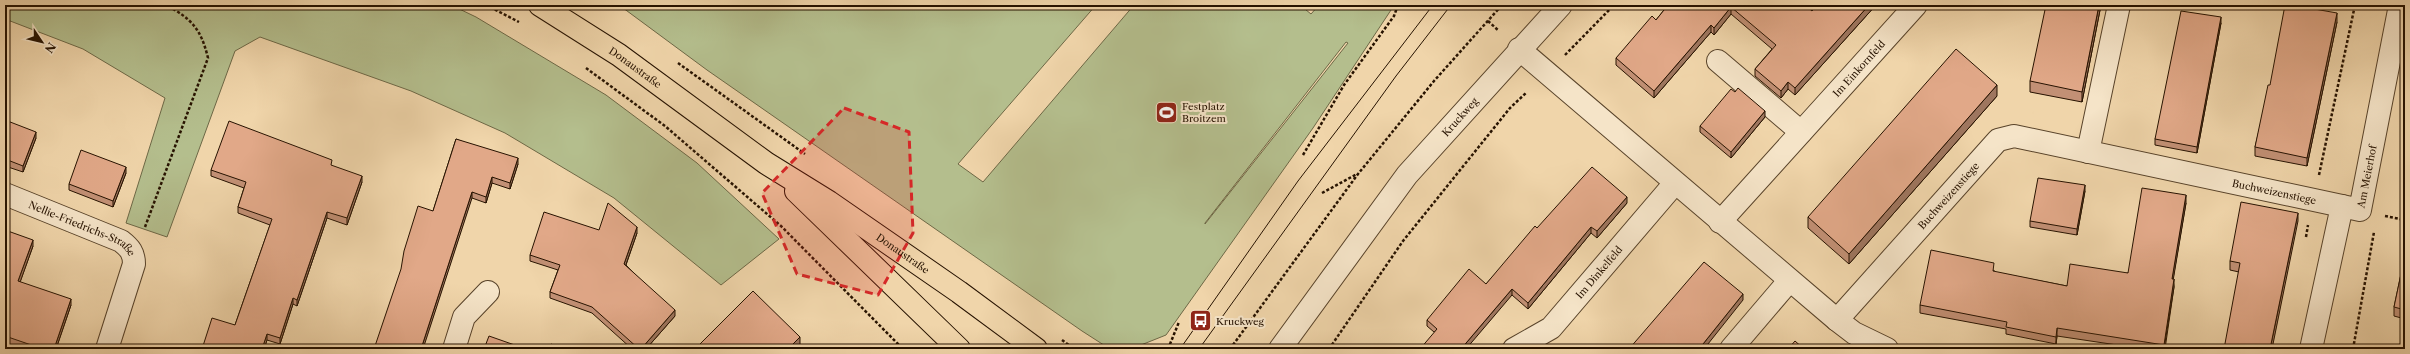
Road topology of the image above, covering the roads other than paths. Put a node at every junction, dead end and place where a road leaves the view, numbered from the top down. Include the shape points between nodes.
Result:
1 (540, 5) edge
2 (1561, 5) edge
3 (1916, 5) edge
4 (2119, 5) edge
5 (2400, 5) edge
6 (1519, 49) junction
7 (1718, 61) dead end
8 (1801, 132) junction
9 (2088, 152) junction
10 (766, 163) junction
11 (1675, 183) junction
12 (5, 194) edge
13 (2342, 206) junction
14 (1720, 222) junction
15 (1789, 281) junction
16 (488, 292) dead end
17 (1837, 320) junction
18 (1877, 347) edge
19 (107, 349) edge
20 (454, 349) edge
21 (959, 349) edge
22 (1036, 349) edge
23 (1280, 349) edge
24 (1514, 349) edge
25 (1731, 349) edge
26 (2311, 349) edge

1 - 10 main road, Donaustraße via 619,55
2 - 6 street, Kruckweg
3 - 8 street, Im Einkornfeld
4 - 9 street
5 - 13 street, Am Meierhof via 2360,210
6 - 11 street
6 - 23 street, Kruckweg via 1407,175
7 - 8 street
8 - 14 street, Im Einkornfeld
9 - 13 street, Buchweizenstiege
9 - 17 street, Buchweizenstiege via 2014,136 1998,140
10 - 21 main road, Donaustraße
10 - 22 main road, Donaustraße via 829,202
11 - 14 street
11 - 24 street, Im Dinkelfeld via 1551,328
12 - 19 street, Nellie-Friedrichs-Straße via 121,241 129,247 134,256 134,264
13 - 26 street, Am Meierhof
14 - 15 street
15 - 17 street
15 - 25 street
16 - 20 street via 464,317
17 - 18 street

